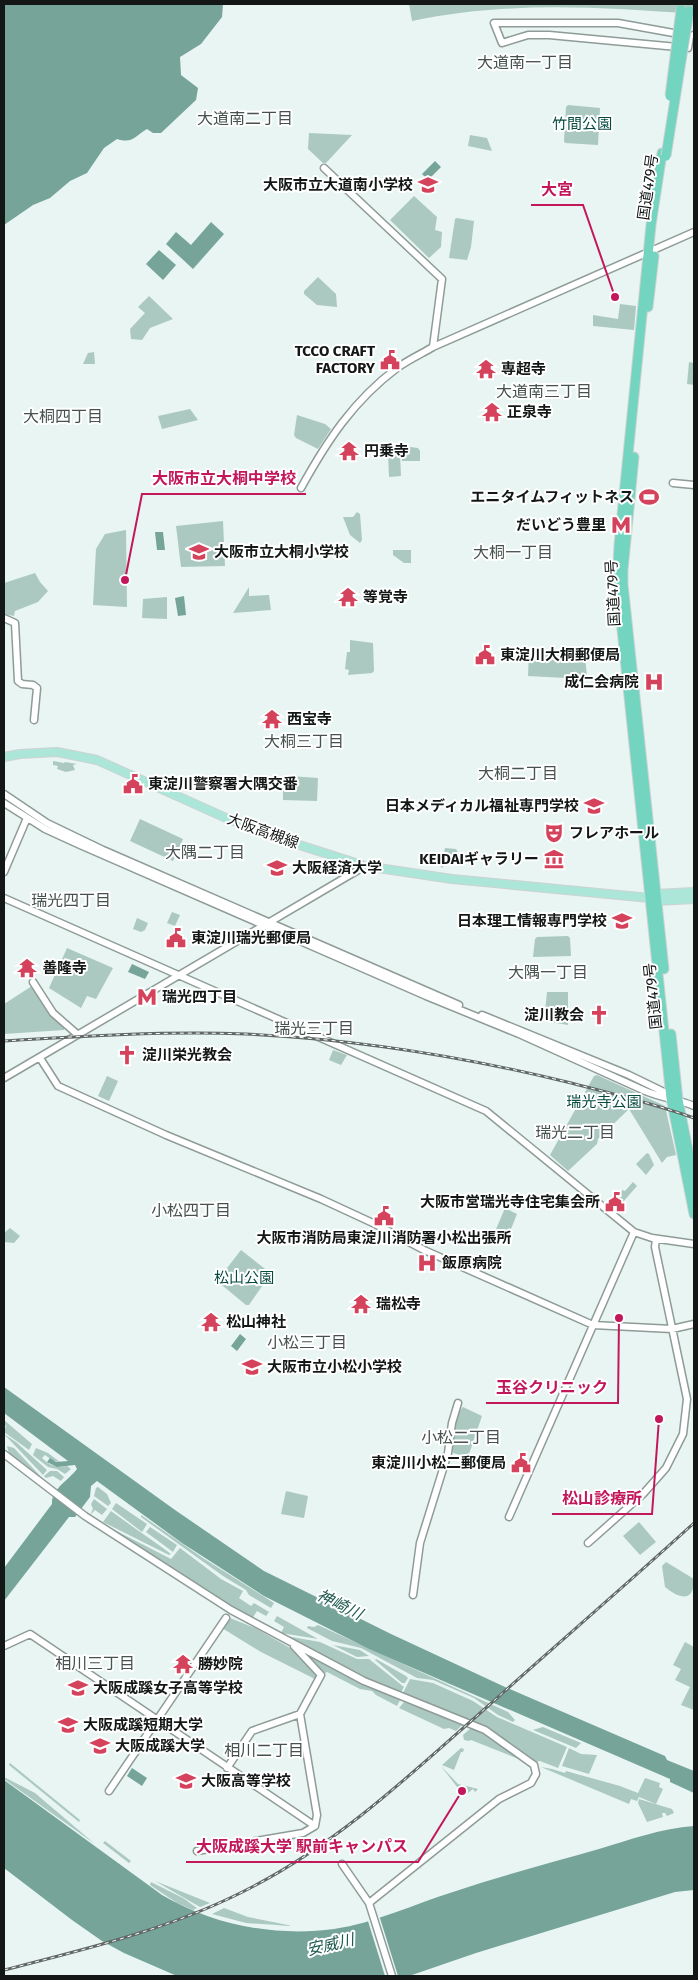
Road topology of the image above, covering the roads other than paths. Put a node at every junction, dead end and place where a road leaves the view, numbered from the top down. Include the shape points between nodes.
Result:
1 (682, 4) edge
2 (690, 4) edge
3 (692, 36) edge
4 (664, 155) junction
5 (324, 168) dead end
6 (694, 232) edge
7 (652, 251) junction
8 (433, 347) junction
9 (673, 483) dead end
10 (694, 485) edge
11 (301, 488) dead end
12 (4, 618) edge
13 (34, 720) dead end
14 (4, 757) edge
15 (4, 794) edge
16 (4, 803) edge
17 (27, 818) junction
18 (366, 866) junction
19 (4, 872) edge
20 (694, 892) edge
21 (4, 898) edge
22 (654, 898) junction
23 (694, 899) edge
24 (267, 924) junction
25 (180, 976) junction
26 (33, 982) dead end
27 (77, 1034) junction
28 (40, 1058) junction
29 (4, 1078) edge
30 (674, 1099) junction
31 (694, 1106) edge
32 (694, 1180) edge
33 (694, 1214) edge
34 (634, 1232) junction
35 (656, 1239) junction
36 (694, 1244) edge
37 (594, 1324) junction
38 (694, 1324) edge
39 (672, 1329) junction
40 (458, 1403) dead end
41 (4, 1454) edge
42 (509, 1517) dead end
43 (588, 1542) dead end
44 (413, 1595) dead end
45 (226, 1618) dead end
46 (292, 1643) junction
47 (4, 1646) edge
48 (300, 1714) junction
49 (157, 1720) junction
50 (227, 1768) junction
51 (109, 1791) dead end
52 (315, 1826) junction
53 (198, 1851) dead end
54 (342, 1864) dead end
55 (369, 1903) junction
56 (392, 1976) edge

1 - 4 highway, 国道479号, bridge
2 - 4 highway, 国道479号, bridge
3 - 3 street via 688,48 549,34 528,35 502,42 494,23 618,23
4 - 7 highway, 国道479号
5 - 8 street via 442,279
6 - 7 street
7 - 8 street
7 - 22 highway, 国道479号 via 623,570
7 - 22 highway, 国道479号 via 638,354 617,582
8 - 11 street via 398,367 353,408
9 - 10 street
12 - 13 street via 15,623 18,681 37,688
14 - 18 main road, 大阪高槻線 via 57,752 97,760 226,818
15 - 24 street via 46,823
16 - 17 street
17 - 19 street
17 - 24 street via 80,845
18 - 22 main road, 大阪高槻線 via 452,879
18 - 24 street
20 - 22 main road, 大阪高槻線
21 - 25 street
22 - 23 main road, 大阪高槻線
22 - 30 highway, 国道479号
24 - 25 street
24 - 30 street via 660,1098
25 - 27 street
25 - 34 street via 486,1110
26 - 27 street via 53,1013
27 - 28 street
28 - 29 street
28 - 37 street via 58,1086 321,1199 424,1250
30 - 31 street
30 - 32 highway, 国道479号
30 - 33 highway, 国道479号
34 - 35 street
34 - 37 street
35 - 36 street
35 - 39 street
37 - 39 street
37 - 42 street
38 - 39 street
39 - 43 street via 687,1399 683,1434 666,1468 643,1494
40 - 44 street via 448,1453 420,1543
41 - 46 street via 80,1512 231,1610
45 - 49 street
46 - 48 street via 321,1675
46 - 55 street via 384,1690 485,1730 529,1760 536,1769 531,1783 498,1799
47 - 49 street via 30,1634
48 - 50 street via 252,1731
48 - 52 street via 317,1815
49 - 50 street
49 - 51 street
50 - 52 street
52 - 53 street via 303,1833
54 - 55 street
55 - 56 street

